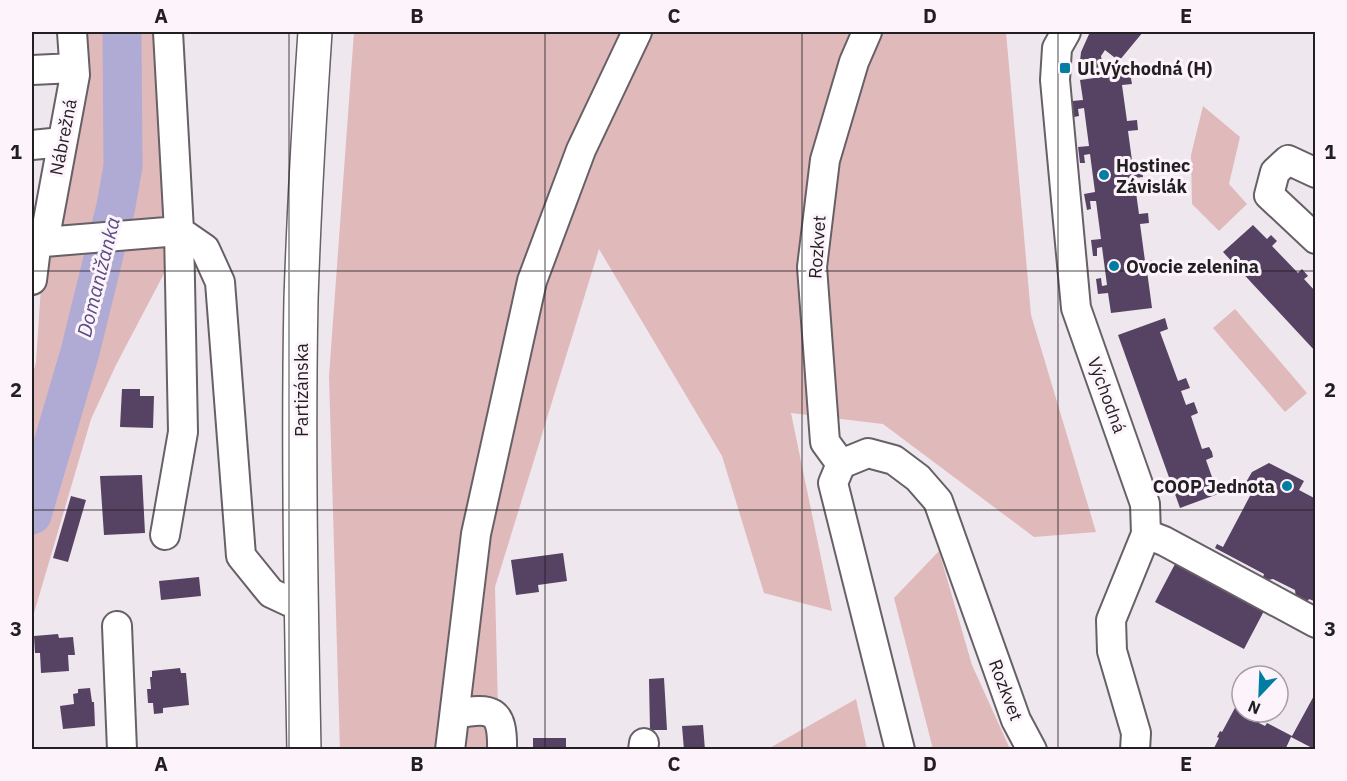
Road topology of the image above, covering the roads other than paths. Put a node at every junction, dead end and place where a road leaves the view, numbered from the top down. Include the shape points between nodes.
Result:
1 (72, 32) edge
2 (168, 32) edge
3 (315, 32) edge
4 (637, 32) edge
5 (867, 32) edge
6 (1066, 32) edge
7 (74, 68) junction
8 (32, 70) edge
9 (62, 142) junction
10 (32, 145) edge
11 (1316, 173) edge
12 (179, 231) junction
13 (1316, 239) edge
14 (36, 255) edge
15 (841, 464) junction
16 (1146, 534) junction
17 (165, 535) dead end
18 (301, 607) junction
19 (1316, 623) edge
20 (117, 626) dead end
21 (455, 714) junction
22 (122, 750) edge
23 (304, 750) edge
24 (450, 750) edge
25 (502, 750) edge
26 (900, 750) edge
27 (1032, 750) edge
28 (1135, 750) edge

1 - 7 street, Nábrežná
2 - 12 street
3 - 18 main road, Partizánska via 301,302
4 - 21 street via 581,150 532,281 476,534
5 - 15 street, Rozkvet via 825,160 812,267 825,442
6 - 16 street, Východná via 1057,48 1055,80 1076,308 1145,504
7 - 8 street
7 - 9 street, Nábrežná
9 - 10 street
9 - 14 street, Nábrežná
11 - 13 street via 1288,160 1275,172 1269,195
12 - 14 street via 90,238
12 - 17 street via 183,432
12 - 18 street via 205,249 220,282 241,556 271,593
15 - 26 street via 833,483
15 - 27 street, Rozkvet via 868,453 894,460 918,478 938,501 1016,720
16 - 19 street
16 - 28 street, Východná via 1111,620 1112,651 1136,733
18 - 23 main road, Partizánska
20 - 22 street
21 - 24 street
21 - 25 street via 486,711 497,717 503,728

